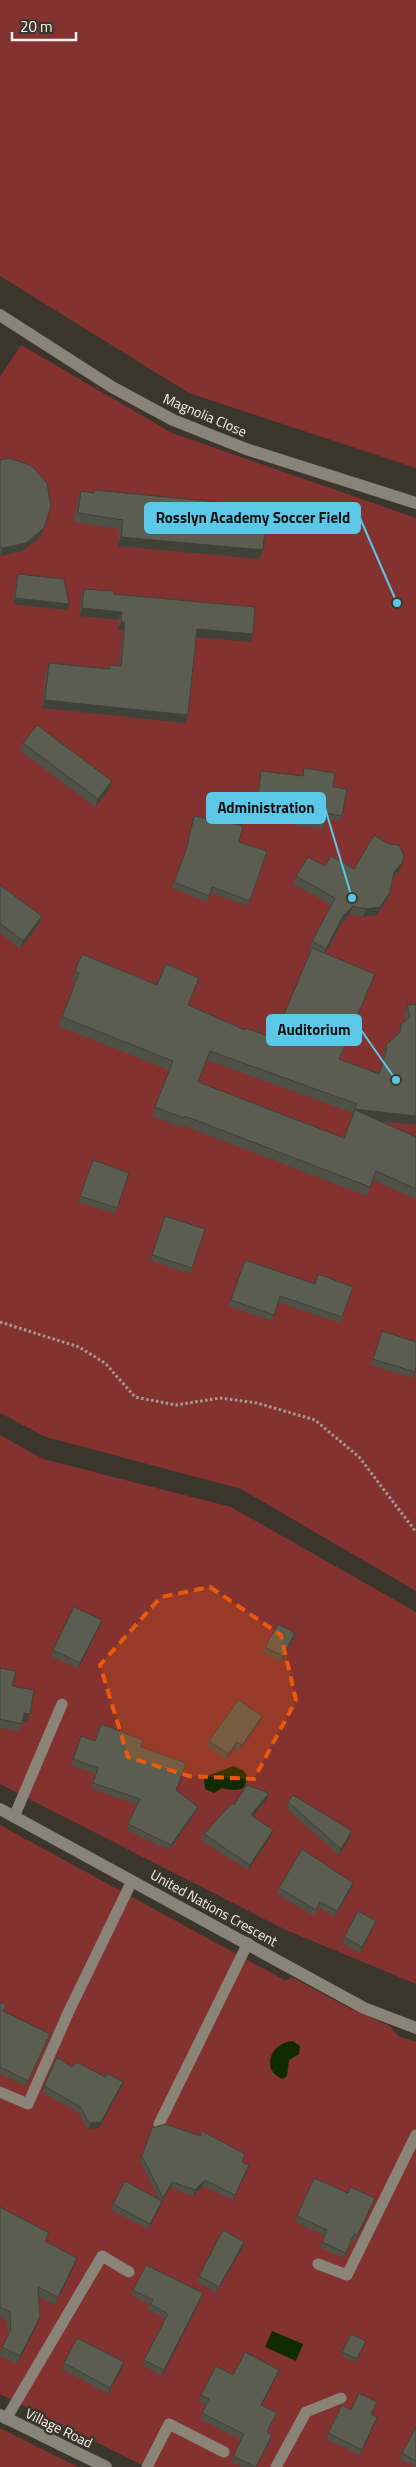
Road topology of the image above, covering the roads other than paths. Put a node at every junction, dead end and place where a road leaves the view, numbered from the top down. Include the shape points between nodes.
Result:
1 (0, 315) edge
2 (416, 503) edge
3 (62, 1704) dead end
4 (0, 1809) edge
5 (14, 1816) junction
6 (132, 1880) junction
7 (248, 1943) junction
8 (416, 2028) edge
9 (0, 2092) edge
10 (159, 2124) edge
11 (416, 2135) edge
12 (318, 2264) dead end
13 (130, 2272) dead end
14 (341, 2398) dead end
15 (3, 2417) edge
16 (224, 2452) dead end
17 (106, 2467) edge
18 (148, 2467) edge
19 (276, 2467) edge

1 - 2 street, Magnolia Close via 112,387 173,420 246,449
3 - 5 lane
4 - 5 street, United Nations Crescent
5 - 6 street, United Nations Crescent
6 - 7 street, United Nations Crescent
6 - 9 lane via 28,2104
7 - 8 street, United Nations Crescent via 364,2008
7 - 10 lane
11 - 12 lane via 347,2275
13 - 15 lane via 102,2256
14 - 19 lane via 306,2412
15 - 17 street, Village Road
16 - 18 lane via 168,2424

